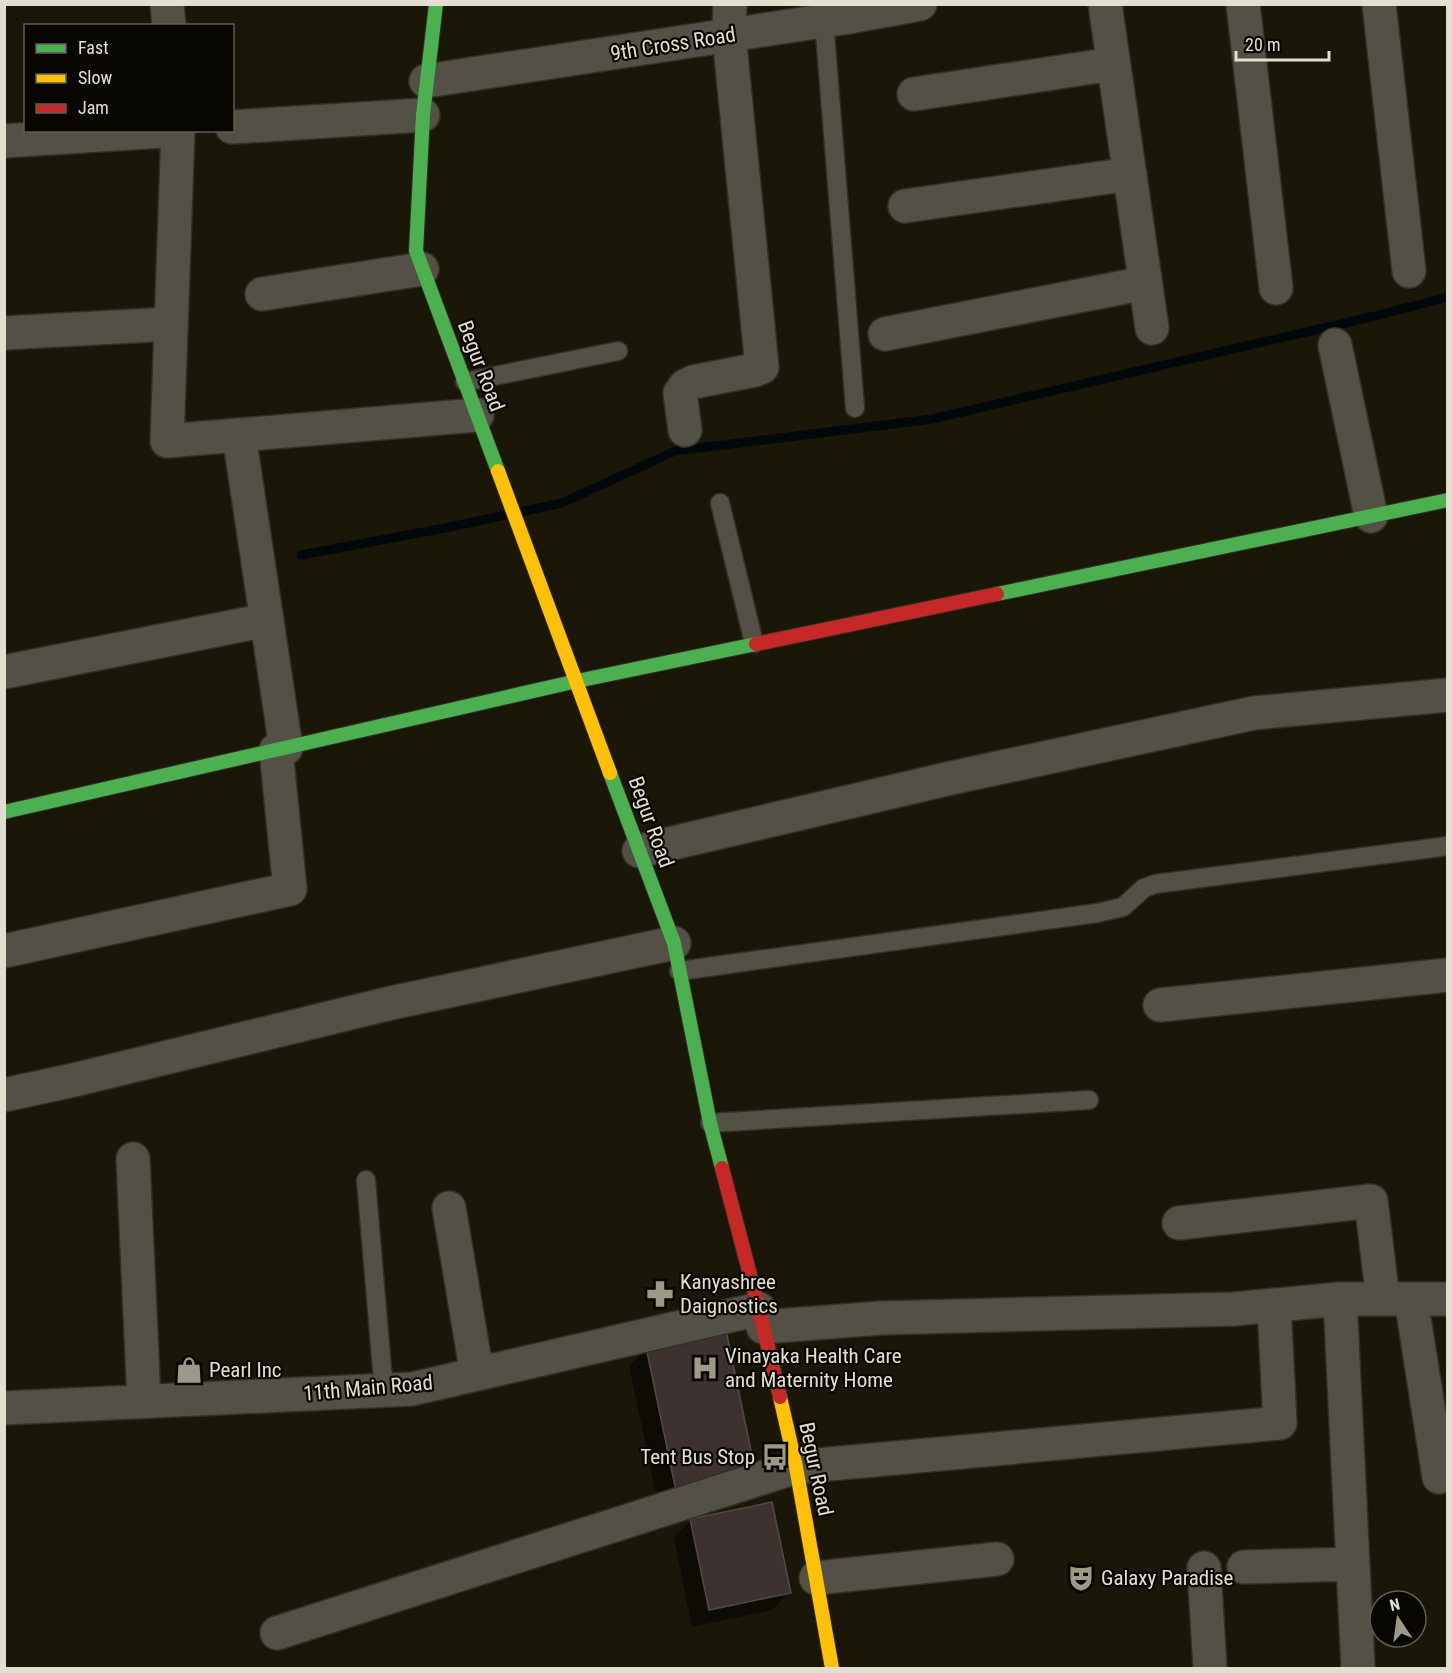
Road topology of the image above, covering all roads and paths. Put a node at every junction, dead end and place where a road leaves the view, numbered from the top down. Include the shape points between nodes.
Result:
1 (167, 4) edge
2 (436, 4) edge
3 (920, 4) edge
4 (1105, 4) edge
5 (1243, 4) edge
6 (1379, 4) edge
7 (840, 14) edge
8 (730, 20) edge
9 (169, 24) edge
10 (1113, 64) junction
11 (426, 81) junction
12 (914, 94) dead end
13 (423, 115) junction
14 (234, 127) edge
15 (146, 132) edge
16 (178, 132) edge
17 (4, 141) edge
18 (1130, 174) junction
19 (905, 206) dead end
20 (422, 269) junction
21 (1409, 271) dead end
22 (1145, 283) junction
23 (1276, 288) dead end
24 (262, 294) dead end
25 (171, 324) junction
26 (1152, 328) dead end
27 (4, 333) edge
28 (885, 334) dead end
29 (1335, 345) dead end
30 (618, 351) dead end
31 (465, 382) junction
32 (855, 408) dead end
33 (477, 415) junction
34 (685, 430) dead end
35 (239, 435) junction
36 (1448, 500) edge
37 (720, 503) dead end
38 (1371, 516) junction
39 (267, 620) junction
40 (754, 643) junction
41 (4, 672) edge
42 (577, 681) junction
43 (1448, 695) edge
44 (281, 749) junction
45 (4, 812) edge
46 (1448, 846) edge
47 (639, 851) junction
48 (4, 951) edge
49 (676, 957) junction
50 (1448, 975) edge
51 (1160, 1005) dead end
52 (4, 1095) edge
53 (1089, 1100) dead end
54 (710, 1123) junction
55 (133, 1159) dead end
56 (366, 1180) dead end
57 (449, 1208) dead end
58 (1179, 1223) dead end
59 (1340, 1299) junction
60 (1397, 1299) junction
61 (1448, 1299) edge
62 (1274, 1305) junction
63 (761, 1318) junction
64 (477, 1374) junction
65 (386, 1390) junction
66 (144, 1401) junction
67 (4, 1408) edge
68 (796, 1467) junction
69 (1439, 1477) dead end
70 (997, 1559) dead end
71 (1353, 1564) junction
72 (1244, 1567) dead end
73 (1204, 1568) dead end
74 (816, 1578) junction
75 (277, 1633) dead end
76 (832, 1668) edge
77 (1210, 1668) edge
78 (1358, 1668) edge

1 - 9 street
2 - 11 main road, Begur Road
3 - 7 street, 9th Cross Road
4 - 10 street
5 - 23 street
6 - 21 street
7 - 8 street, 9th Cross Road
7 - 32 lane
8 - 11 street, 9th Cross Road
8 - 34 street via 762,367 685,386 680,393
10 - 12 street
10 - 18 street
11 - 13 main road, Begur Road
13 - 14 street
13 - 20 main road, Begur Road via 416,251
15 - 17 street
16 - 25 street
18 - 19 street
18 - 22 street
20 - 24 street
20 - 31 main road, Begur Road
22 - 26 street
22 - 28 street
25 - 27 street
25 - 35 street via 167,441
29 - 38 street
30 - 31 lane
31 - 33 main road, Begur Road
33 - 35 street
33 - 42 main road, Begur Road
35 - 39 street
36 - 38 main road
37 - 40 lane
38 - 40 main road
39 - 41 street
39 - 44 street
40 - 42 main road
42 - 44 main road
42 - 47 main road, Begur Road
43 - 47 street via 1254,713
44 - 45 main road
44 - 48 street via 290,889
46 - 49 lane via 1166,882 1144,888 1123,907 1097,913
47 - 49 main road, Begur Road
49 - 52 street via 391,1003
49 - 54 main road, Begur Road
50 - 51 street
53 - 54 lane
54 - 63 main road, Begur Road
55 - 66 street
56 - 65 lane
57 - 64 street
58 - 60 street via 1371,1201
59 - 60 street, 11th Main Road
59 - 62 street, 11th Main Road
59 - 71 street
60 - 61 street, 11th Main Road
60 - 69 street
62 - 63 street, 11th Main Road via 881,1318
62 - 68 street via 1280,1423
63 - 64 street, 11th Main Road
63 - 68 main road, Begur Road
64 - 65 street, 11th Main Road via 412,1389
65 - 66 street, 11th Main Road
66 - 67 street, 11th Main Road
68 - 74 main road, Begur Road
68 - 75 street
70 - 74 street
71 - 72 street
71 - 78 street
73 - 77 street
74 - 76 main road, Begur Road

